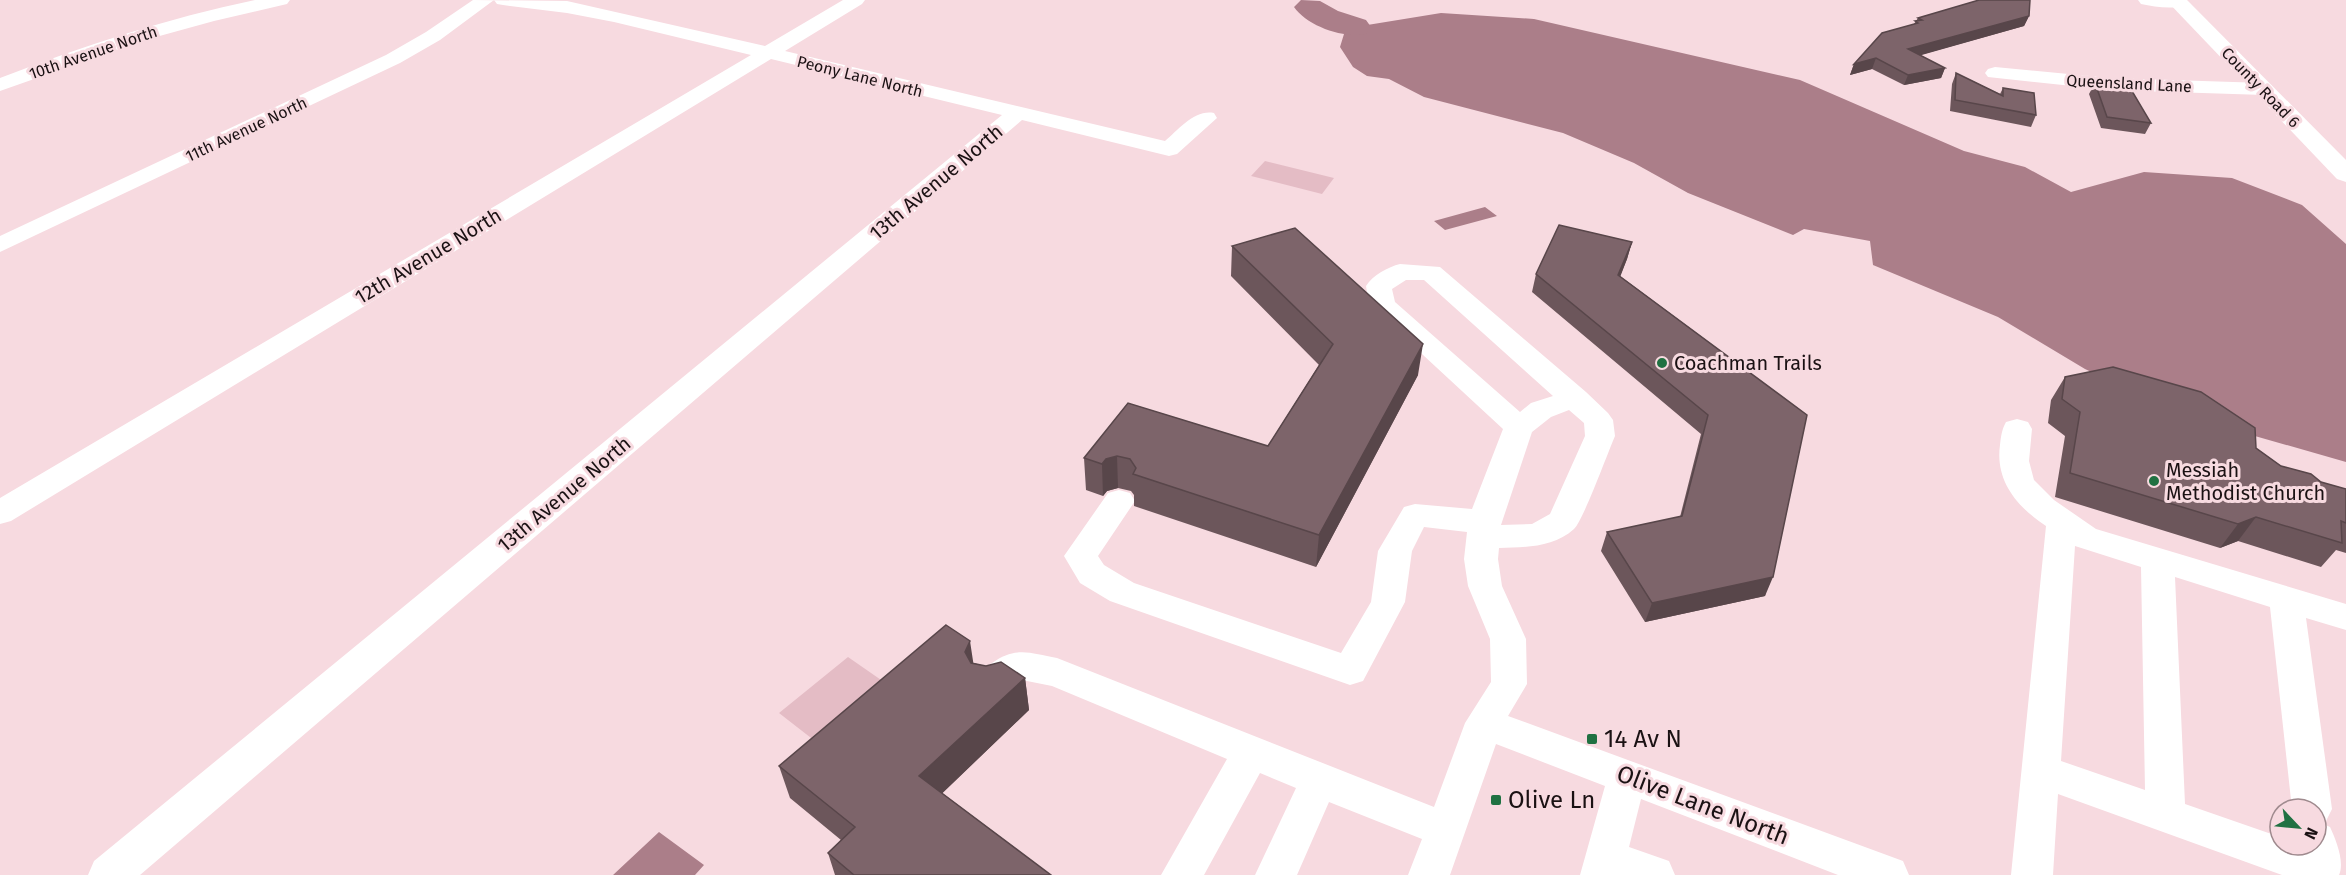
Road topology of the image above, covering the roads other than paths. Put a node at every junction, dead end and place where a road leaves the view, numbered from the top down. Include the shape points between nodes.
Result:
1 (281, 0) edge
2 (485, 0) edge
3 (503, 0) edge
4 (856, 0) edge
5 (2147, 0) edge
6 (2177, 1) edge
7 (766, 53) junction
8 (1995, 73) dead end
9 (0, 85) edge
10 (2264, 89) junction
11 (1018, 113) junction
12 (1206, 118) dead end
13 (2346, 174) edge
14 (0, 245) edge
15 (1576, 398) junction
16 (1519, 427) junction
17 (2017, 429) dead end
18 (1119, 501) dead end
19 (0, 513) edge
20 (1484, 530) junction
21 (2088, 538) junction
22 (2158, 560) junction
23 (2286, 599) junction
24 (2346, 617) edge
25 (990, 683) edge
26 (1484, 723) junction
27 (1251, 752) junction
28 (2042, 771) junction
29 (1627, 777) junction
30 (1319, 780) junction
31 (2311, 797) edge
32 (2165, 815) junction
33 (1445, 830) junction
34 (2322, 865) edge
35 (1604, 866) edge
36 (109, 875) edge
37 (1182, 875) edge
38 (1276, 875) edge
39 (1429, 875) edge
40 (1654, 875) edge
41 (1888, 875) edge
42 (2032, 875) edge

1 - 9 street, 10th Avenue North via 186,21
2 - 14 street, 11th Avenue North via 434,36 393,58
3 - 7 street, Peony Lane North via 614,16
4 - 7 street, 12th Avenue North
5 - 6 street
6 - 10 main road, County Road 6
7 - 11 street, Peony Lane North
7 - 19 street, 12th Avenue North
8 - 10 street, Queensland Lane via 2110,84
10 - 13 main road, County Road 6
11 - 12 street, Peony Lane North via 1169,149
11 - 36 street, 13th Avenue North
15 - 16 street via 1541,410
15 - 16 street via 1431,272 1400,272 1379,286 1382,305
15 - 20 street via 1598,420 1600,436 1563,521 1536,535
16 - 20 street
17 - 21 street via 2014,469 2026,493
18 - 20 street via 1081,556 1092,574 1122,592 1350,671 1388,602 1395,551 1415,515
20 - 26 street via 1481,559 1485,586 1508,639 1509,684
21 - 22 street
21 - 28 street via 2060,530
22 - 23 street
22 - 32 street
23 - 24 street
23 - 31 street
25 - 27 street via 1016,665 1057,672
26 - 29 street, Olive Lane North
26 - 33 street
27 - 30 street
27 - 37 street
28 - 32 street
28 - 42 street
29 - 35 street
29 - 41 street, Olive Lane North
30 - 33 street
30 - 38 street
32 - 34 street
33 - 39 street
35 - 40 street

